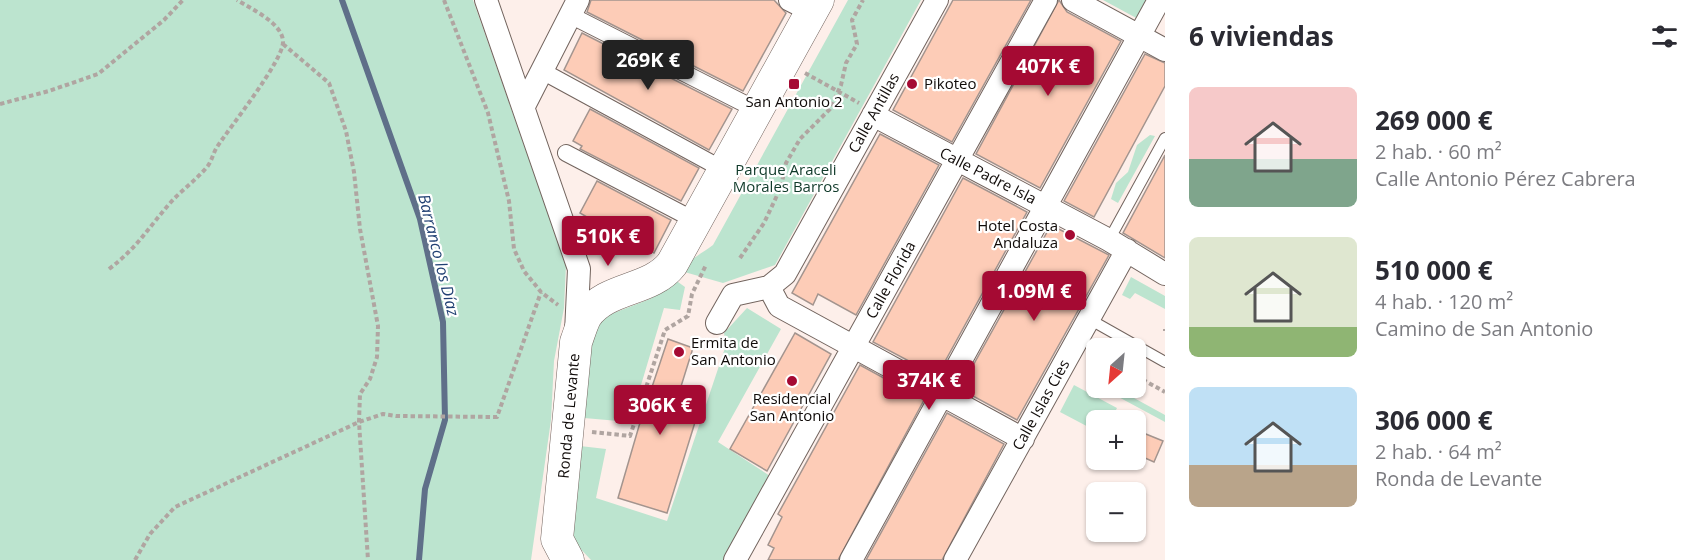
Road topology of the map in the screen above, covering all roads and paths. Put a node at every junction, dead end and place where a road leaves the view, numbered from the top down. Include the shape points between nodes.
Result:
1 (183, 0) edge
2 (237, 0) edge
3 (444, 0) edge
4 (486, 0) edge
5 (863, 0) edge
6 (937, 0) edge
7 (1046, 0) edge
8 (1073, 0) edge
9 (1159, 0) edge
10 (806, 4) edge
11 (574, 7) edge
12 (1140, 36) junction
13 (283, 44) junction
14 (1165, 50) edge
15 (542, 71) junction
16 (804, 73) dead end
17 (838, 92) junction
18 (0, 104) edge
19 (524, 106) junction
20 (757, 110) junction
21 (869, 111) junction
22 (1165, 138) edge
23 (566, 153) dead end
24 (957, 161) junction
25 (724, 170) junction
26 (1047, 207) junction
27 (696, 221) junction
28 (1118, 245) junction
29 (740, 258) dead end
30 (706, 265) dead end
31 (109, 269) dead end
32 (579, 269) junction
33 (1165, 274) edge
34 (769, 287) junction
35 (541, 292) junction
36 (618, 294) junction
37 (1089, 319) junction
38 (717, 323) dead end
39 (576, 330) junction
40 (854, 347) junction
41 (1165, 362) edge
42 (1146, 382) edge
43 (1165, 392) edge
44 (942, 395) junction
45 (359, 422) junction
46 (567, 430) junction
47 (1023, 439) junction
48 (135, 560) edge
49 (368, 560) edge
50 (568, 560) edge
51 (735, 560) edge
52 (851, 560) edge
53 (955, 560) edge

1 - 18 path via 98,74
2 - 13 path via 272,23 281,32
3 - 35 path via 488,112 509,201 514,249 524,271
4 - 19 street
5 - 17 path via 852,20 857,44 846,63
6 - 21 street, Calle Antillas
7 - 24 street, Calle Florida
8 - 12 street
9 - 12 street
10 - 20 main road
11 - 15 street
11 - 20 street
12 - 14 street
12 - 26 street
13 - 31 path via 209,165 171,202 145,237
13 - 45 path via 329,83 348,141 378,326 377,357 360,394
15 - 19 street
15 - 25 street
16 - 17 path
17 - 21 path
17 - 29 path via 830,109 790,155 781,187 764,223
19 - 32 street
20 - 25 main road
21 - 24 street, Calle Padre Isla
21 - 34 street, Calle Antillas via 786,274
22 - 28 lane
23 - 27 street
24 - 26 street, Calle Padre Isla
24 - 40 street, Calle Florida
25 - 27 main road
26 - 28 street, Calle Padre Isla
26 - 44 street
27 - 36 main road via 664,274
28 - 33 street, Calle Padre Isla
28 - 37 street, Calle Islas Cies
30 - 46 path via 692,294 688,316 665,330 630,436
32 - 36 street via 594,283
32 - 39 street, Ronda de Levante
34 - 38 street via 734,295
34 - 40 street via 779,306
35 - 39 path
35 - 45 path via 497,417 383,414
36 - 39 main road via 603,300
37 - 41 lane
37 - 47 street, Calle Islas Cies
39 - 46 main road, Ronda de Levante
40 - 44 street
40 - 51 street, Calle Florida
42 - 43 path
44 - 47 street
44 - 52 street
45 - 48 path via 175,507 150,534
45 - 49 path
46 - 50 main road, Ronda de Levante via 557,539
47 - 53 street, Calle Islas Cies

